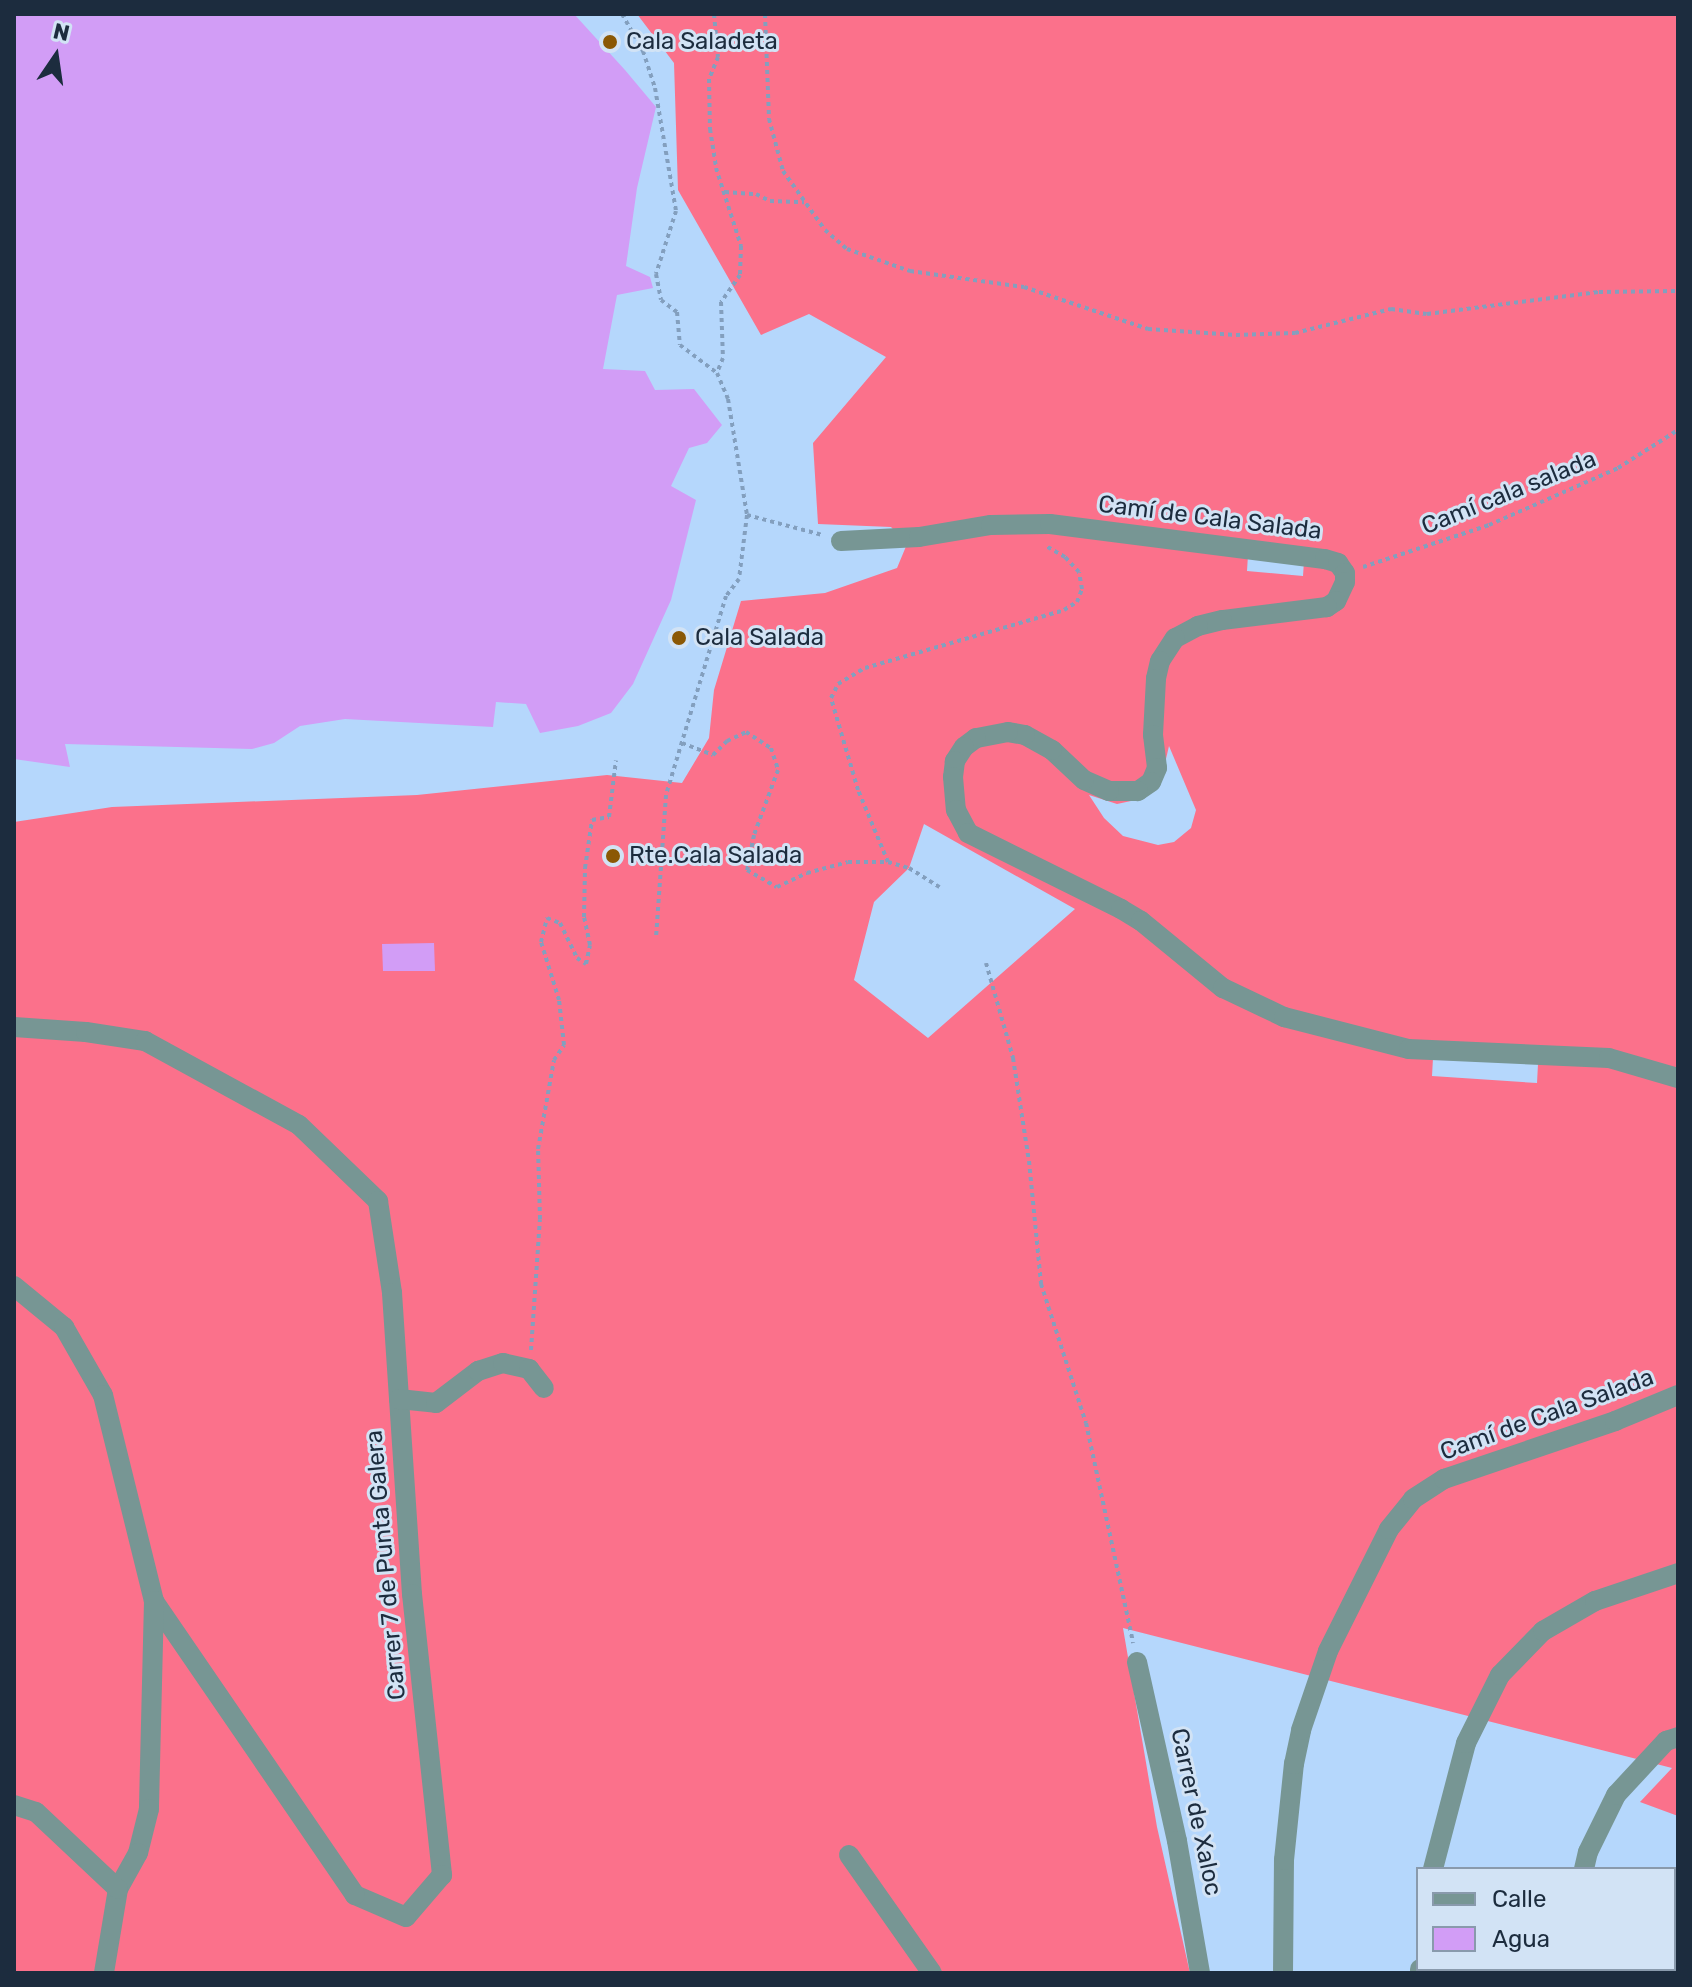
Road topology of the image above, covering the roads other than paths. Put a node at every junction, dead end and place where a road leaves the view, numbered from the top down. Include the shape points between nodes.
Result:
1 (841, 541) road end
2 (14, 1027) edge
3 (1678, 1078) edge
4 (14, 1286) edge
5 (544, 1388) dead end
6 (1678, 1395) edge
7 (399, 1399) junction
8 (1678, 1573) edge
9 (154, 1601) junction
10 (1137, 1662) road end
11 (1678, 1737) edge
12 (14, 1805) edge
13 (849, 1855) dead end
14 (1434, 1867) edge
15 (1584, 1867) edge
16 (118, 1889) junction
17 (104, 1973) edge
18 (932, 1973) edge
19 (1200, 1973) edge
20 (1283, 1973) edge

1 - 3 street, Camí de Cala Salada via 1050,524 1338,563 1345,573 1342,592 1327,607 1222,620 1175,638 1156,679 1157,768 1141,794 1098,787 1042,743 1008,732 976,738 955,761 953,777 956,810 968,833 1121,909 1223,988 1284,1017 1409,1049 1609,1058
2 - 7 street, Carrer 7 de Punta Galera via 145,1041 299,1125 378,1201 392,1293
4 - 9 street via 64,1327 103,1395
5 - 7 street via 529,1369 503,1363 478,1371 436,1403
6 - 20 street, Camí de Cala Salada via 1444,1479 1413,1499 1389,1529 1328,1651 1301,1730 1284,1860
7 - 9 street, Carrer 7 de Punta Galera via 412,1594 442,1875 406,1917 355,1895
8 - 14 street via 1595,1601 1543,1631 1500,1675 1466,1743
9 - 16 street via 149,1809 138,1853
10 - 19 street, Carrer de Xaloc
11 - 15 street via 1666,1741 1616,1795
12 - 16 street via 36,1812
13 - 18 street
16 - 17 street

